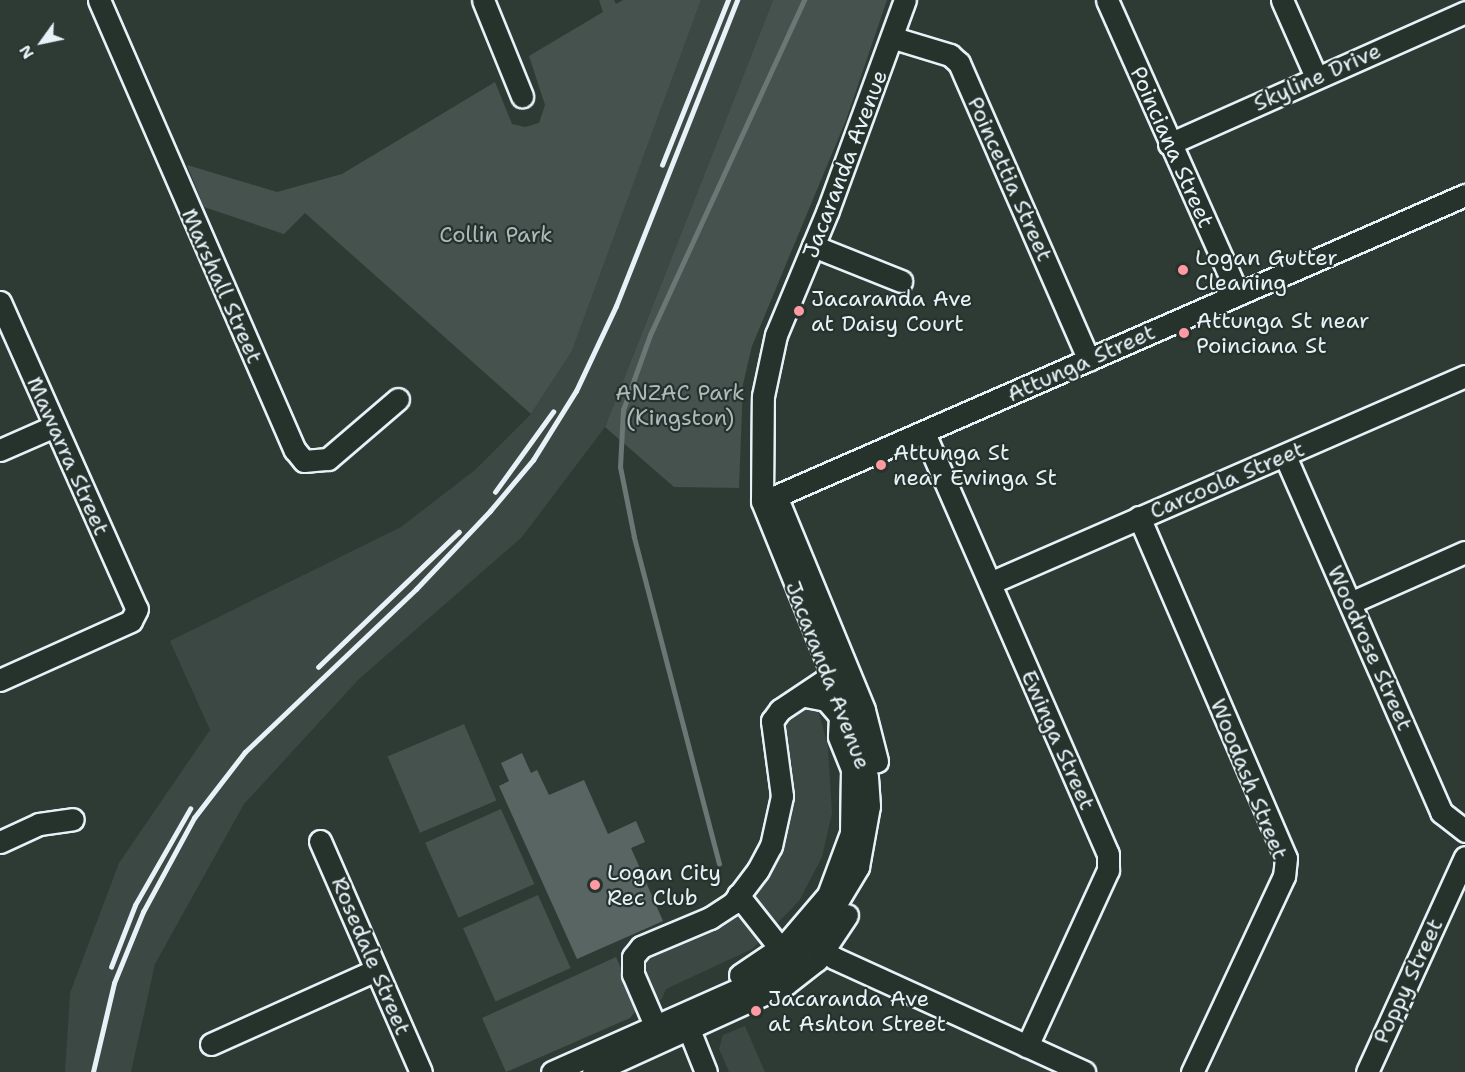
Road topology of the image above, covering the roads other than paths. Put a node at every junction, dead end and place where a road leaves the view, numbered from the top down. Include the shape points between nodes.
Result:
1 (99, 0) edge
2 (483, 0) edge
3 (905, 0) edge
4 (1107, 0) edge
5 (1282, 0) edge
6 (1465, 12) edge
7 (894, 38) junction
8 (1316, 77) junction
9 (526, 102) dead end
10 (1169, 144) junction
11 (1465, 195) edge
12 (813, 246) junction
13 (901, 281) dead end
14 (1238, 294) junction
15 (0, 302) edge
16 (1089, 360) junction
17 (1465, 376) edge
18 (398, 399) dead end
19 (55, 426) junction
20 (924, 433) junction
21 (0, 450) edge
22 (1285, 456) junction
23 (769, 500) junction
24 (1139, 517) junction
25 (1465, 552) edge
26 (990, 584) junction
27 (817, 601) junction
28 (1350, 603) junction
29 (832, 673) junction
30 (0, 680) edge
31 (805, 696) junction
32 (844, 715) junction
33 (73, 819) dead end
34 (1465, 831) edge
35 (321, 841) dead end
36 (0, 842) edge
37 (1465, 857) edge
38 (738, 895) junction
39 (816, 946) junction
40 (779, 947) junction
41 (376, 970) junction
42 (686, 1023) junction
43 (659, 1034) junction
44 (211, 1044) dead end
45 (1027, 1046) junction
46 (421, 1072) edge
47 (552, 1072) edge
48 (593, 1072) edge
49 (706, 1072) edge
50 (1084, 1072) edge
51 (1192, 1072) edge
52 (1366, 1072) edge

1 - 18 street, Marshall Street via 295,450 304,461 328,459
2 - 9 street
3 - 7 street, Jacaranda Avenue
4 - 10 street, Poinciana Street
5 - 8 street
6 - 8 street, Skyline Drive
7 - 12 street, Jacaranda Avenue
7 - 16 street, Poincettia Street via 950,55 959,63
8 - 10 street, Skyline Drive
10 - 14 street, Poinciana Street
11 - 14 street, Attunga Street
12 - 13 street
12 - 23 street, Jacaranda Avenue via 767,366 763,396
14 - 16 street, Attunga Street
15 - 19 street, Mawarra Street
16 - 20 street, Attunga Street
17 - 22 street, Carcoola Street
19 - 21 street
19 - 30 street, Mawarra Street via 137,609 130,621
20 - 23 street, Attunga Street
20 - 26 street, Ewinga Street
22 - 24 street, Carcoola Street
22 - 28 street, Woodrose Street
23 - 27 street, Jacaranda Avenue
23 - 29 street, Jacaranda Avenue
24 - 26 street, Carcoola Street
24 - 51 street, Woodash Street via 1286,858 1284,876
25 - 28 street
26 - 45 street, Ewinga Street via 1108,854 1108,870
27 - 29 street via 819,624 832,653
27 - 39 street, Jacaranda Avenue via 864,710 880,784 871,859 849,912
28 - 34 street, Woodrose Street via 1441,812
29 - 31 street
29 - 32 street, Jacaranda Avenue
31 - 32 street via 826,700
31 - 38 street via 780,710 772,721 781,772 780,819 758,870
32 - 39 street, Jacaranda Avenue via 867,777 865,836 843,898
32 - 40 street via 839,736 849,759 855,800 843,865 828,895
33 - 36 street via 39,824
35 - 41 street, Rosedale Street
37 - 52 street, Poppy Street
38 - 40 street
38 - 43 street via 710,918 641,946 633,957 633,974
39 - 42 street, Jacaranda Avenue
39 - 45 street
40 - 42 street via 752,969 692,998
41 - 44 street
41 - 46 street, Rosedale Street
42 - 43 street, Jacaranda Avenue
42 - 49 street
43 - 47 street, Jacaranda Avenue
43 - 48 street, Jacaranda Avenue
45 - 50 street

